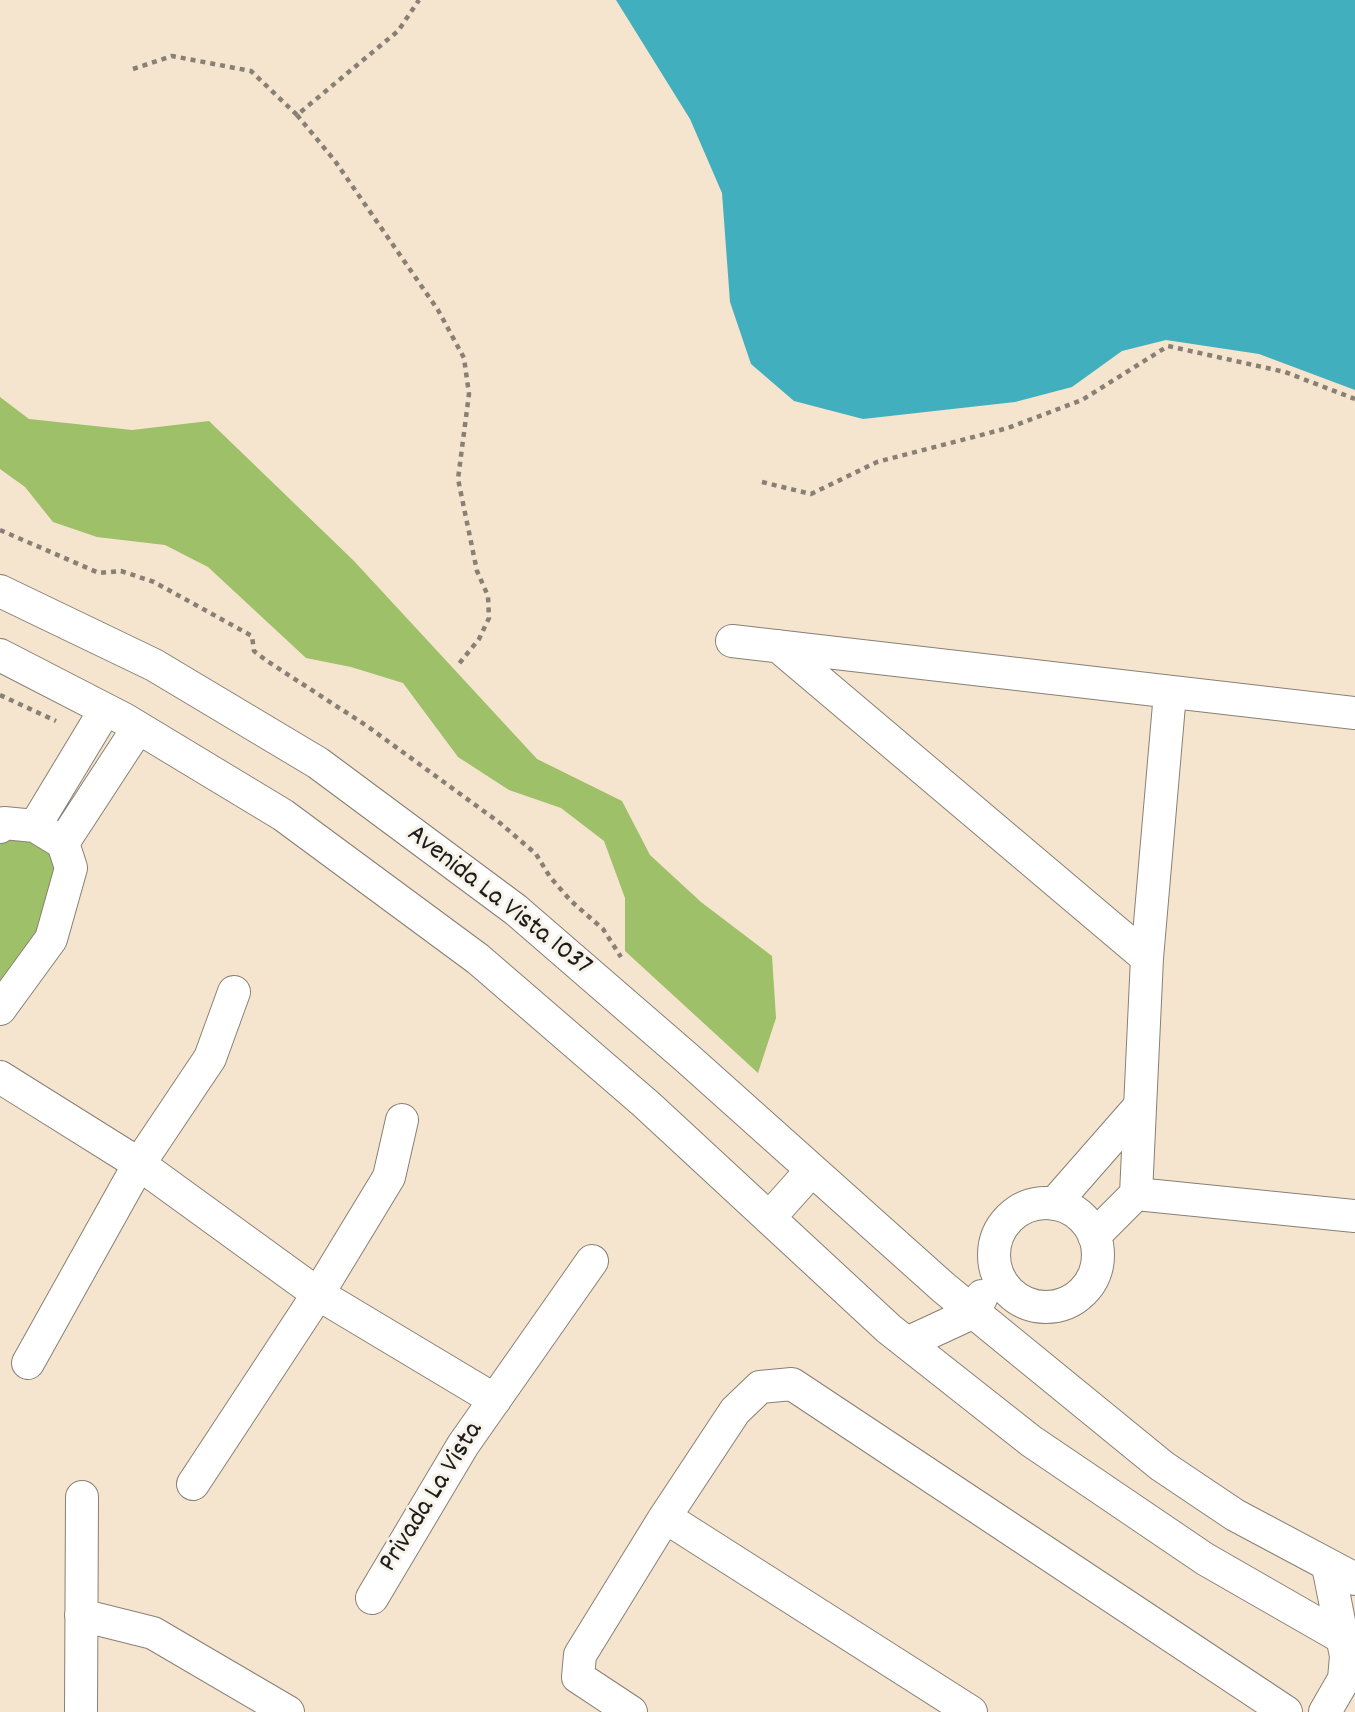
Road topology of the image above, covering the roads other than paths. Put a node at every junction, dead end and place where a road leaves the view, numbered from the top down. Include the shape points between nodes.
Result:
1 (0, 591) edge
2 (732, 641) dead end
3 (778, 646) junction
4 (0, 655) edge
5 (1170, 693) junction
6 (1355, 713) edge
7 (98, 722) junction
8 (138, 728) junction
9 (35, 826) junction
10 (0, 827) edge
11 (63, 842) junction
12 (1147, 958) junction
13 (234, 992) dead end
14 (0, 1009) edge
15 (0, 1077) edge
16 (1139, 1107) junction
17 (402, 1120) dead end
18 (139, 1164) junction
19 (811, 1171) junction
20 (1136, 1194) junction
21 (1054, 1204) junction
22 (1355, 1216) edge
23 (769, 1218) junction
24 (1094, 1236) junction
25 (592, 1261) dead end
26 (996, 1271) junction
27 (318, 1294) junction
28 (1043, 1307) junction
29 (974, 1312) junction
30 (898, 1336) junction
31 (1030, 1357) junction
32 (28, 1363) dead end
33 (495, 1400) junction
34 (193, 1484) dead end
35 (82, 1497) dead end
36 (665, 1517) junction
37 (1342, 1572) edge
38 (372, 1598) dead end
39 (81, 1615) junction
40 (1349, 1642) edge
41 (81, 1712) edge
42 (288, 1712) edge
43 (631, 1712) edge
44 (971, 1712) edge
45 (1286, 1712) edge
46 (1325, 1712) edge

1 - 19 street, Avenida La Vista 1037 via 154,665 317,763 516,910
2 - 3 street
3 - 5 street
3 - 12 street
4 - 7 street, Avenida La Vista 1037
5 - 6 street
5 - 12 street
7 - 8 street, Avenida La Vista 1037
7 - 9 street
8 - 11 street
8 - 23 street, Avenida La Vista 1037 via 284,815 478,959
9 - 10 street via 5,823
9 - 11 street
11 - 14 street via 71,868 51,939
12 - 16 street
13 - 18 street via 210,1058
15 - 18 street, Privada La Vista
16 - 20 street
16 - 21 street
17 - 27 street via 389,1177
18 - 27 street, Privada La Vista
18 - 32 street
19 - 23 street
19 - 29 street, Avenida La Vista 1037
20 - 22 street
20 - 24 street
21 - 24 street via 1078,1215
21 - 26 street via 1039,1204 1012,1216 996,1241
23 - 30 street, Avenida La Vista 1037
24 - 28 street via 1097,1261 1088,1286 1068,1303
25 - 33 street, Privada La Vista
26 - 28 street via 1019,1300
26 - 29 street
27 - 33 street, Privada La Vista
27 - 34 street
28 - 31 street
29 - 30 street
29 - 31 street, Avenida La Vista 1037
30 - 40 street, Avenida La Vista 1037 via 1042,1449 1205,1559
31 - 37 street, Avenida La Vista 1037 via 1162,1466 1235,1515
33 - 38 street, Privada La Vista
35 - 39 street
36 - 43 street via 580,1655 578,1676
36 - 44 street
36 - 45 street via 735,1411 760,1387 792,1384
37 - 40 street
39 - 41 street
39 - 42 street via 153,1633
40 - 46 street via 1344,1679

